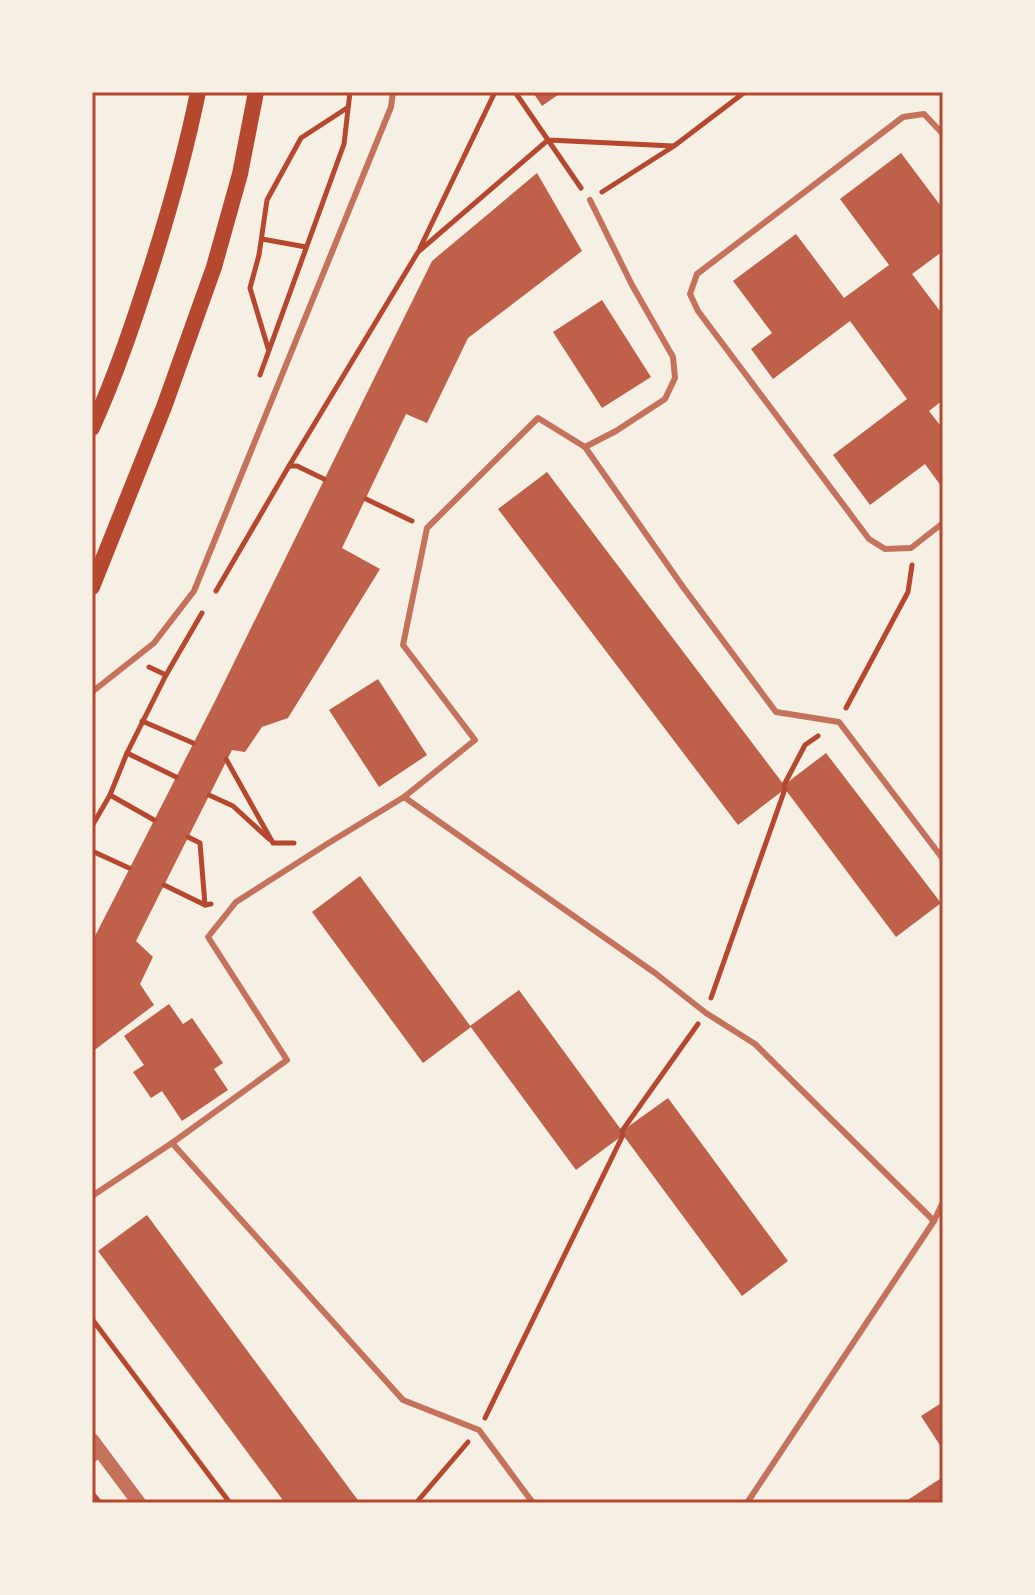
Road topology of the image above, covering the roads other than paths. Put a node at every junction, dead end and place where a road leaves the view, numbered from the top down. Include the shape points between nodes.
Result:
1 (198, 92) edge
2 (256, 92) edge
3 (393, 92) edge
4 (943, 134) edge
5 (590, 200) road end
6 (92, 428) edge
7 (585, 447) junction
8 (943, 523) edge
9 (92, 587) edge
10 (92, 692) edge
11 (404, 797) junction
12 (943, 859) edge
13 (172, 1143) junction
14 (92, 1196) edge
15 (943, 1202) edge
16 (934, 1221) junction
17 (92, 1440) edge
18 (97, 1457) edge
19 (139, 1503) edge
20 (533, 1503) edge
21 (747, 1503) edge

1 - 6 main road via 188,144 137,312
2 - 9 main road via 214,267
3 - 10 lane via 194,591 154,643
4 - 8 lane via 924,114 903,117 697,274 690,294 869,539 885,549 911,548
5 - 7 lane via 676,370 665,399
7 - 11 lane via 538,418 427,528 403,645 475,740
7 - 12 lane via 776,712 839,722
11 - 13 lane via 236,902 208,937 287,1060
11 - 16 lane via 755,1044
13 - 14 lane
13 - 20 lane via 403,1400 479,1430
15 - 16 lane
16 - 21 lane
17 - 18 street
18 - 19 street

